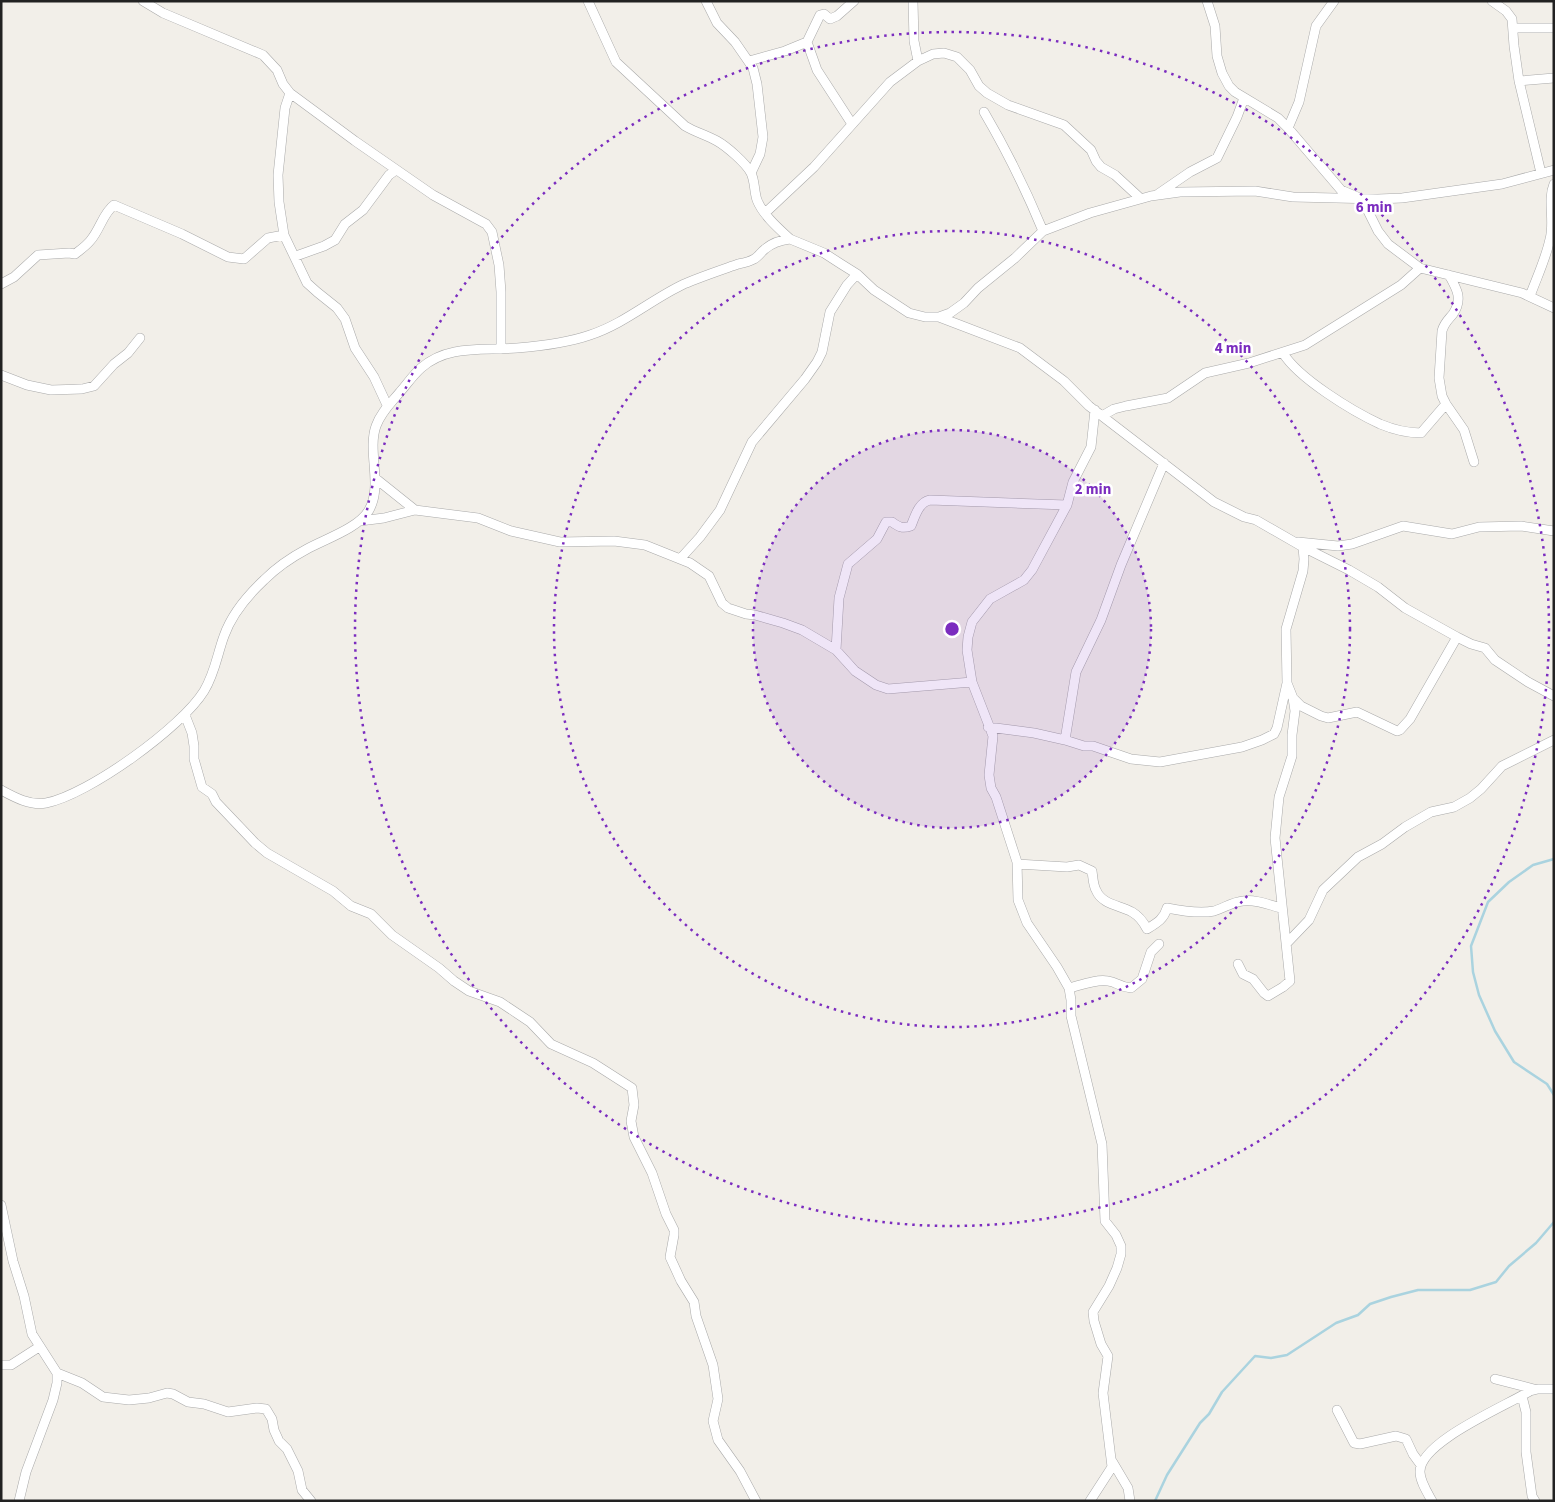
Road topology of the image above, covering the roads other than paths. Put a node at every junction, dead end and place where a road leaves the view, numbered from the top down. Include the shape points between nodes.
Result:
1 (143, 1) edge
2 (588, 1) edge
3 (706, 1) edge
4 (854, 1) edge
5 (913, 1) edge
6 (1206, 1) edge
7 (1334, 1) edge
8 (1492, 1) edge
9 (1513, 28) junction
10 (1554, 28) edge
11 (807, 42) junction
12 (749, 61) junction
13 (918, 61) junction
14 (1554, 78) edge
15 (1519, 81) junction
16 (290, 92) junction
17 (1244, 98) junction
18 (984, 112) dead end
19 (852, 124) junction
20 (1288, 128) junction
21 (396, 170) junction
22 (1554, 170) edge
23 (751, 173) junction
24 (1541, 173) junction
25 (1554, 184) edge
26 (1157, 194) junction
27 (1140, 198) junction
28 (1362, 199) junction
29 (765, 213) junction
30 (1043, 231) junction
31 (284, 235) junction
32 (790, 239) junction
33 (296, 256) junction
34 (1420, 268) junction
35 (857, 274) junction
36 (1449, 275) junction
37 (1, 284) edge
38 (1530, 296) junction
39 (1554, 308) edge
40 (940, 317) junction
41 (140, 338) dead end
42 (501, 349) junction
43 (1283, 353) junction
44 (1, 374) edge
45 (1446, 404) junction
46 (387, 405) junction
47 (1099, 413) junction
48 (1474, 462) dead end
49 (1164, 463) junction
50 (375, 478) junction
51 (1067, 505) junction
52 (414, 510) junction
53 (360, 521) junction
54 (1554, 532) edge
55 (1293, 541) junction
56 (1303, 547) junction
57 (681, 558) junction
58 (1457, 637) junction
59 (836, 650) junction
60 (972, 682) junction
61 (1286, 683) junction
62 (1554, 696) edge
63 (1293, 698) junction
64 (185, 715) junction
65 (988, 727) junction
66 (1066, 740) junction
67 (1554, 740) edge
68 (1, 790) edge
69 (1017, 864) junction
70 (1281, 908) junction
71 (1159, 944) dead end
72 (1286, 944) junction
73 (1238, 964) dead end
74 (1069, 988) junction
75 (1, 1205) edge
76 (39, 1347) junction
77 (1, 1365) edge
78 (57, 1373) junction
79 (1495, 1379) dead end
80 (1534, 1389) junction
81 (1554, 1389) edge
82 (1522, 1396) junction
83 (1337, 1410) dead end
84 (1112, 1461) junction
85 (1421, 1465) junction
86 (19, 1501) edge
87 (311, 1501) edge
88 (756, 1501) edge
89 (1090, 1501) edge
90 (1130, 1501) edge
91 (1432, 1501) edge
92 (1535, 1501) edge

1 - 16 street via 163,13 263,55
2 - 23 street via 616,62 685,126 718,142
3 - 12 street via 717,23
4 - 11 street via 830,19 820,15
5 - 13 street
6 - 17 street via 1215,26 1222,73 1229,86
7 - 20 street via 1316,26 1299,102
8 - 9 street via 1506,11 1512,19
9 - 10 street
9 - 15 street
11 - 12 street
11 - 19 street via 817,70
12 - 23 street via 757,84 763,137 760,154
13 - 19 street via 890,82
13 - 27 street via 933,54 957,57 987,93 1008,106 1064,125 1091,150 1101,167
14 - 15 street
15 - 24 street
16 - 21 street
16 - 31 street via 285,108 278,176
17 - 20 street via 1278,118
17 - 26 street via 1217,158
18 - 30 street via 1030,198
19 - 29 street
20 - 28 street via 1341,190
21 - 33 street via 334,240
21 - 42 street via 432,195 486,224 492,232 499,265
22 - 24 street
23 - 29 street via 757,200
24 - 28 street via 1502,184 1402,198
25 - 38 street via 1550,239
26 - 27 street
26 - 28 street via 1255,191 1293,197
27 - 30 street
28 - 34 street via 1388,244
29 - 32 street
30 - 40 street via 964,303
31 - 33 street
31 - 37 street via 268,238 244,259 228,257 114,205 108,209 90,241 75,254 38,255 14,277
32 - 35 street via 824,253
32 - 42 street via 775,243 755,259 686,283 592,334 536,347
33 - 46 street via 307,283 338,308 345,319 355,348
34 - 36 street
34 - 43 street via 1401,285 1342,323 1305,345
35 - 40 street via 874,290 909,313
35 - 57 street via 830,312 817,362 752,442 720,510
36 - 38 street
36 - 45 street via 1459,302 1443,324 1442,331 1439,378
38 - 39 street
40 - 47 street via 1020,348
41 - 44 street via 128,354 88,388 51,390 27,385
42 - 46 street via 444,353 423,366
43 - 45 street via 1289,363 1320,389 1371,419 1408,433 1421,433
43 - 47 street via 1205,372 1168,398
45 - 48 street via 1464,430
46 - 50 street via 374,435
47 - 49 street
47 - 51 street via 1091,447 1073,482
49 - 55 street via 1223,507 1256,520
49 - 66 street via 1101,620 1076,672
50 - 52 street
50 - 53 street via 372,505
51 - 59 street via 930,500 918,510 910,526 900,528 886,522 877,539 848,564 839,598
51 - 60 street via 1024,580 990,599 972,622 967,650
52 - 53 street
52 - 57 street via 478,518 511,531 560,542 614,541 645,545
53 - 64 street via 305,550 264,581 233,618 208,685
54 - 55 street via 1521,526 1488,526 1452,534 1403,526 1338,546
55 - 56 street
56 - 58 street via 1349,570
56 - 61 street via 1303,571 1286,629
57 - 59 street via 708,576 728,608 802,630
58 - 62 street via 1485,648 1495,660
58 - 63 street via 1410,719 1400,730 1357,712 1328,718 1321,716
59 - 60 street via 855,671 876,685 888,688
60 - 65 street
61 - 63 street
61 - 66 street via 1274,734 1242,747 1160,762 1132,759
63 - 70 street via 1292,756 1279,797 1275,838
64 - 68 street via 92,784 62,797 37,803 24,801
64 - 88 street via 192,733 194,759 202,787 255,843 333,891 351,906 371,914 392,934 469,991 500,1002 530,1022 551,1044 593,1063 632,1088 634,1137 674,1230 670,1256 694,1302 714,1365 718,1399 712,1421 718,1440
65 - 66 street
65 - 69 street via 993,736 989,774
67 - 72 street via 1502,766 1470,798 1454,807 1430,812 1358,857 1323,890 1309,920
69 - 70 street via 1079,865 1087,868 1092,871 1096,891 1103,899 1131,912 1148,930 1161,921 1167,908 1204,912 1244,900
69 - 74 street via 1018,900 1024,915
70 - 72 street
71 - 74 street via 1151,952 1142,979 1131,988 1121,988 1111,981 1101,980
72 - 73 street via 1290,981 1268,996 1253,979 1243,974
74 - 84 street via 1071,1016 1102,1144 1105,1221 1121,1246 1117,1268 1093,1312 1101,1344 1108,1356 1103,1393
75 - 76 street via 32,1334
76 - 77 street via 11,1365
76 - 78 street
78 - 86 street via 53,1400 26,1472
78 - 87 street via 82,1383 102,1397 136,1399 167,1393 228,1412 266,1409 279,1441 298,1471 302,1490
79 - 80 street
80 - 81 street
80 - 82 street
82 - 85 street via 1450,1435 1436,1445
82 - 92 street via 1526,1412 1526,1452
83 - 85 street via 1354,1442 1360,1444 1396,1436 1406,1440
84 - 89 street via 1112,1467
84 - 90 street via 1128,1488
85 - 91 street via 1420,1473

